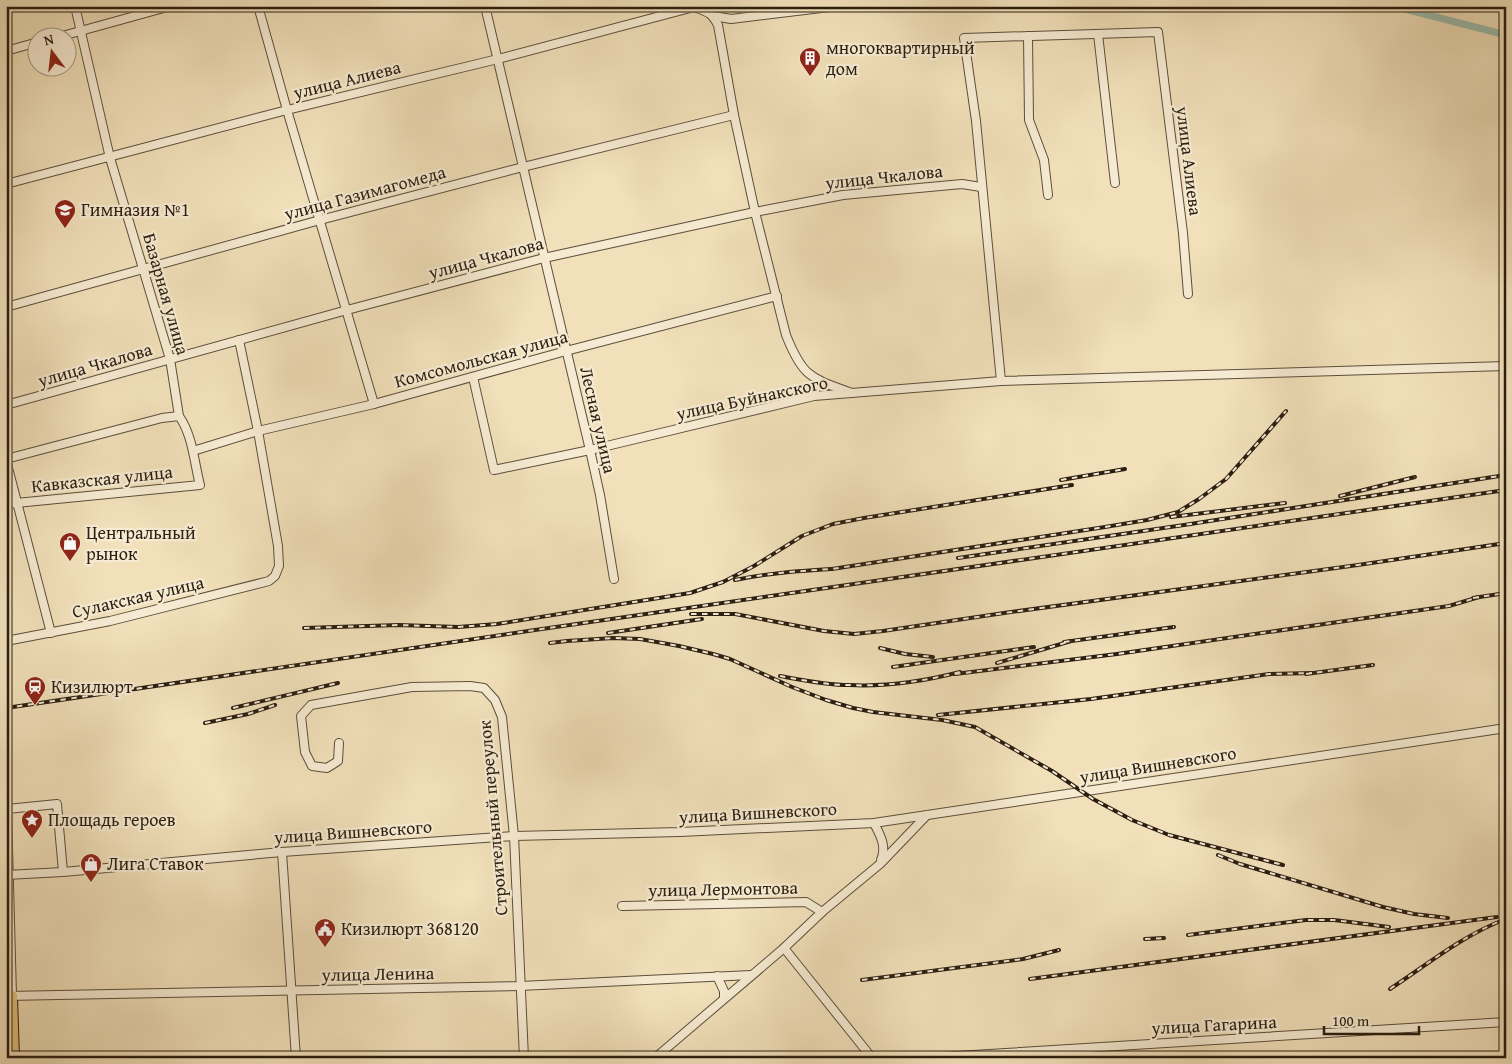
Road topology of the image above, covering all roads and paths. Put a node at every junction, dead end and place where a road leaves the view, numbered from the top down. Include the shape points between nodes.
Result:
1 (75, 6) edge
2 (172, 6) edge
3 (258, 6) edge
4 (485, 6) edge
5 (838, 6) edge
6 (694, 7) edge
7 (713, 16) junction
8 (81, 31) junction
9 (78, 32) edge
10 (1098, 34) junction
11 (1028, 36) junction
12 (28, 45) edge
13 (6, 51) edge
14 (498, 59) junction
15 (287, 110) junction
16 (734, 115) junction
17 (110, 158) junction
18 (523, 167) junction
19 (1115, 183) dead end
20 (6, 184) edge
21 (982, 186) junction
22 (1048, 195) dead end
23 (755, 212) junction
24 (320, 220) junction
25 (544, 258) junction
26 (144, 269) junction
27 (1188, 294) dead end
28 (777, 296) junction
29 (6, 307) edge
30 (347, 310) junction
31 (239, 340) junction
32 (566, 351) junction
33 (170, 360) junction
34 (1506, 366) edge
35 (473, 377) junction
36 (1000, 381) junction
37 (852, 393) junction
38 (374, 404) junction
39 (6, 405) edge
40 (179, 416) junction
41 (258, 431) junction
42 (590, 450) junction
43 (193, 451) junction
44 (6, 459) edge
45 (17, 503) junction
46 (6, 504) edge
47 (614, 579) dead end
48 (50, 633) junction
49 (6, 642) edge
50 (1506, 728) edge
51 (339, 743) dead end
52 (927, 815) junction
53 (874, 823) junction
54 (514, 836) junction
55 (282, 852) junction
56 (880, 864) junction
57 (63, 872) junction
58 (8, 875) edge
59 (622, 906) dead end
60 (822, 912) junction
61 (784, 948) junction
62 (751, 975) junction
63 (717, 976) junction
64 (520, 986) junction
65 (291, 991) junction
66 (9, 996) edge
67 (724, 998) junction
68 (1506, 1022) edge
69 (14, 1058) edge
70 (296, 1058) edge
71 (524, 1058) edge
72 (655, 1058) edge
73 (872, 1058) edge
74 (924, 1058) edge

1 - 8 street, Базарная улица
2 - 8 street
3 - 15 street
4 - 14 street, Лесная улица
5 - 7 street via 731,20
6 - 7 street
6 - 14 street, улица Алиева
7 - 16 street via 718,25
8 - 9 street
8 - 17 street, Базарная улица
10 - 11 street
10 - 19 street
10 - 27 street, улица Алиева via 1158,32
11 - 21 street via 964,38
11 - 22 street via 1028,120 1044,160
12 - 13 street
14 - 15 street, улица Алиева
14 - 18 street, Лесная улица
15 - 17 street, улица Алиева
15 - 24 street
16 - 18 street, улица Газимагомеда
16 - 23 street
17 - 20 street, улица Алиева
17 - 26 street, Базарная улица
18 - 24 street, улица Газимагомеда
18 - 25 street, Лесная улица
21 - 23 street, улица Чкалова via 962,184 843,195
21 - 36 street
23 - 25 street, улица Чкалова
23 - 28 street
24 - 26 street, улица Газимагомеда
24 - 30 street
25 - 30 street, улица Чкалова
25 - 32 street, Лесная улица
26 - 29 street, улица Газимагомеда
26 - 33 street, Базарная улица
28 - 32 street, Комсомольская улица
28 - 37 street via 786,335 802,369 816,380
30 - 31 street, улица Чкалова
30 - 38 street
31 - 33 street, улица Чкалова
31 - 41 street
32 - 35 street, Комсомольская улица
32 - 42 street, Лесная улица
33 - 39 street, улица Чкалова
33 - 40 street, Базарная улица
34 - 36 street, улица Буйнакского
35 - 38 street, Комсомольская улица
35 - 42 street, улица Буйнакского via 494,470
36 - 37 street, улица Буйнакского
37 - 42 street, улица Буйнакского via 814,396
38 - 41 street, Комсомольская улица
40 - 43 street
40 - 44 street
41 - 43 street, Комсомольская улица
41 - 48 street, Сулакская улица via 278,546 279,566 275,576 269,581
42 - 47 street, Лесная улица
43 - 45 street, Кавказская улица via 200,485
44 - 45 street
45 - 46 street, Кавказская улица
45 - 48 street
48 - 49 street, Сулакская улица
50 - 52 street, улица Вишневского
51 - 54 street, Строительный переулок via 338,761 327,768 312,766 305,752 301,716 311,705 412,687 484,688 495,700 502,717
52 - 53 street, улица Вишневского
52 - 56 street
53 - 54 street, улица Вишневского
53 - 56 street via 884,846
54 - 55 street, улица Вишневского
54 - 64 street, Строительный переулок
55 - 57 street, улица Вишневского
55 - 65 street
56 - 60 street
57 - 58 street, улица Вишневского
57 - 58 street via 57,804 7,809
58 - 66 street
59 - 60 street, улица Лермонтова via 806,902
60 - 61 street
61 - 62 street
61 - 73 street
62 - 63 street, улица Ленина
62 - 67 street
63 - 64 street, улица Ленина
63 - 67 street
64 - 65 street, улица Ленина
64 - 71 street, Строительный переулок
65 - 66 street, улица Ленина
65 - 70 street
66 - 69 main road
67 - 72 street
68 - 74 street, улица Гагарина

